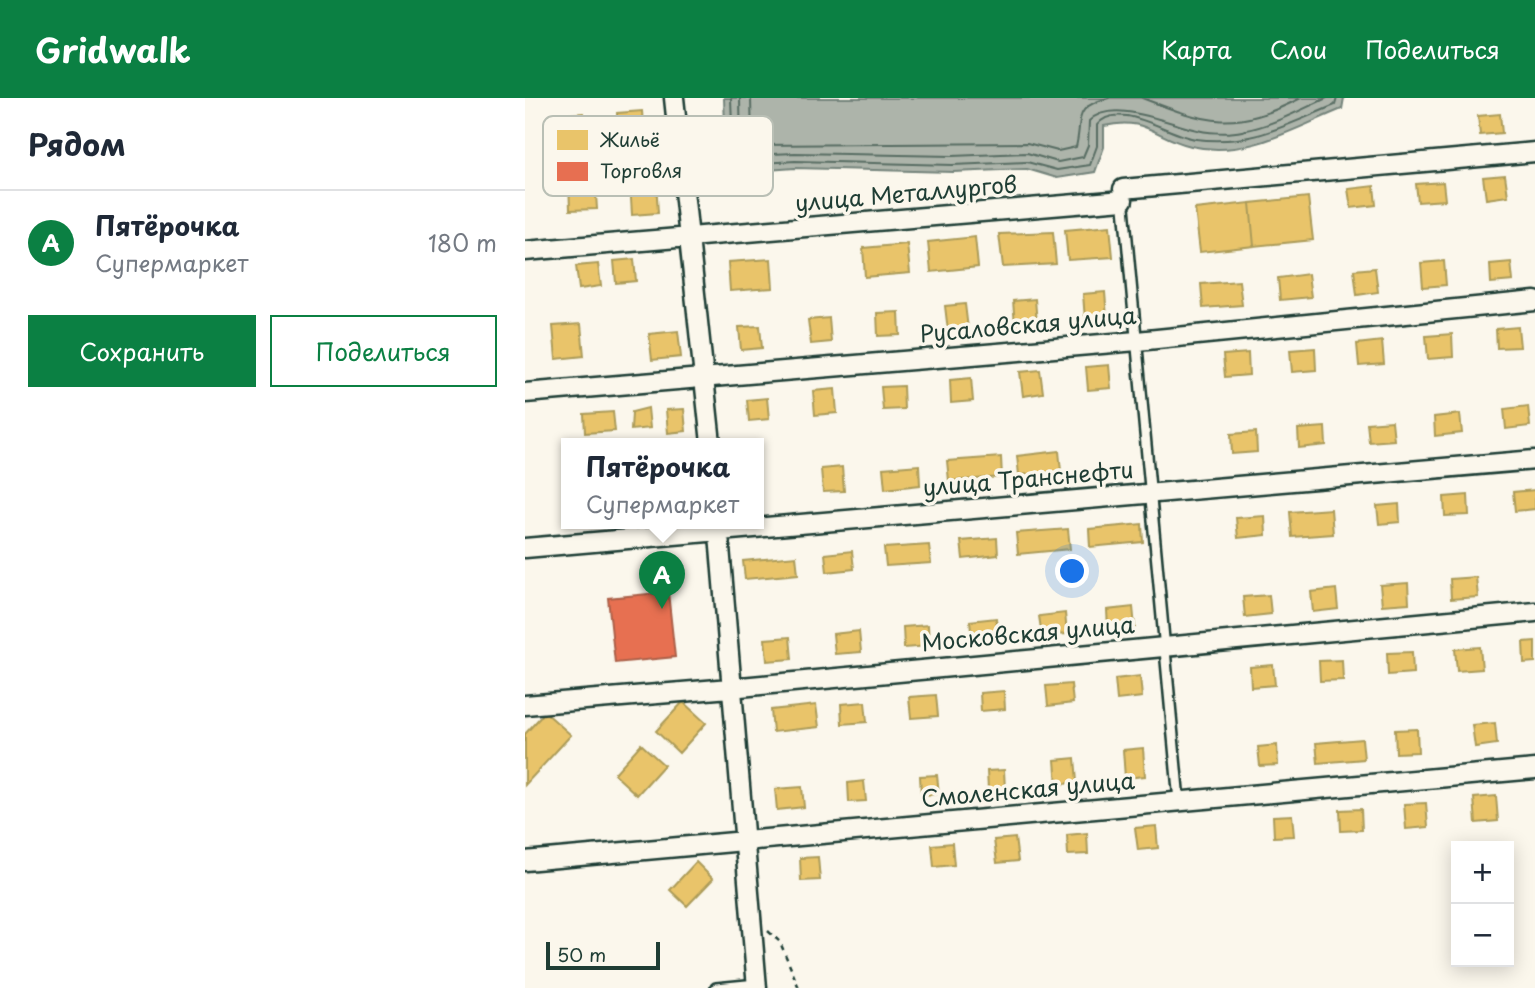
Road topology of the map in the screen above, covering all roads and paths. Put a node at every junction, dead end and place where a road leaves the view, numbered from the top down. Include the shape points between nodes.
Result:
1 (674, 98) edge
2 (676, 116) edge
3 (1535, 152) edge
4 (1123, 194) junction
5 (684, 196) edge
6 (688, 237) junction
7 (525, 251) edge
8 (1535, 301) edge
9 (1137, 341) junction
10 (705, 377) junction
11 (525, 393) edge
12 (711, 438) edge
13 (1535, 460) edge
14 (1151, 493) junction
15 (764, 523) edge
16 (701, 529) edge
17 (719, 529) edge
18 (525, 548) edge
19 (1535, 612) edge
20 (1163, 646) junction
21 (730, 688) junction
22 (525, 705) edge
23 (1535, 769) edge
24 (1179, 801) junction
25 (746, 841) junction
26 (525, 861) edge
27 (753, 917) junction
28 (757, 986) edge
29 (716, 988) edge
30 (799, 988) edge

1 - 2 street
3 - 4 street, улица Металлургов
4 - 6 street, улица Металлургов
4 - 9 lane
5 - 6 street
6 - 7 street, улица Металлургов
6 - 10 street
8 - 9 street, Русаловская улица
9 - 10 street, Русаловская улица
9 - 14 lane
10 - 11 street, Русаловская улица
10 - 12 street
13 - 14 street, улица Транснефти
14 - 15 street, улица Транснефти
14 - 20 lane
16 - 18 street, улица Транснефти
17 - 21 street
19 - 20 street, Московская улица
20 - 21 street, Московская улица
20 - 24 lane
21 - 22 street, Московская улица
21 - 25 street
23 - 24 street, Смоленская улица
24 - 25 street, Смоленская улица
25 - 26 street, Смоленская улица
25 - 27 street
27 - 28 street
27 - 30 path via 781,942
28 - 29 lane

